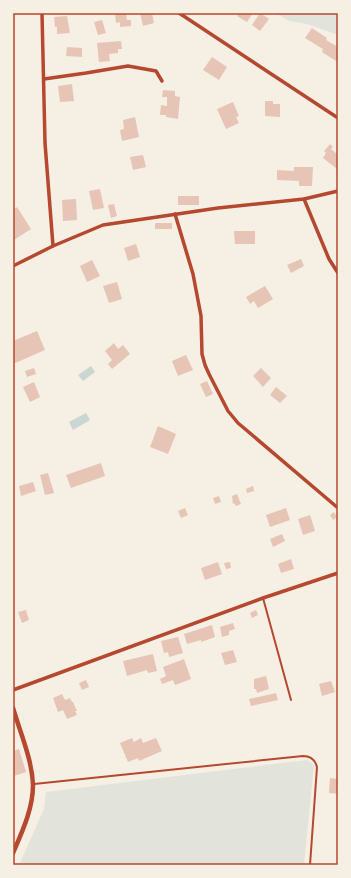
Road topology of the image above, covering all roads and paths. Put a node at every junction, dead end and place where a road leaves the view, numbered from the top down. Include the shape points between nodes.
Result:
1 (42, 13) edge
2 (179, 13) edge
3 (44, 78) junction
4 (162, 82) dead end
5 (338, 118) edge
6 (338, 191) edge
7 (304, 199) junction
8 (175, 214) junction
9 (53, 246) junction
10 (13, 266) edge
11 (338, 273) edge
12 (338, 508) edge
13 (338, 573) edge
14 (263, 598) junction
15 (13, 690) edge
16 (291, 700) dead end
17 (13, 708) edge
18 (33, 784) junction
19 (13, 853) edge
20 (310, 865) edge

1 - 3 street
2 - 5 street
3 - 4 street via 134,66 156,71
3 - 9 street via 45,143
6 - 7 street
7 - 8 street
7 - 11 street via 329,260
8 - 9 street via 104,225
8 - 12 street via 193,274 201,316 202,354 228,411 243,428
9 - 10 street
13 - 14 street
14 - 15 street
14 - 16 lane
17 - 18 street via 28,757
18 - 19 street via 28,815
18 - 20 lane via 309,756 315,760 317,766

